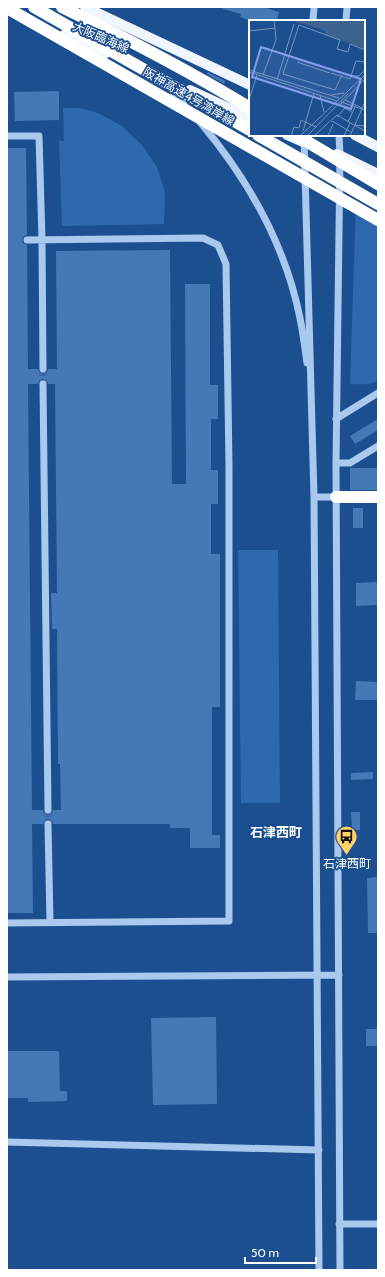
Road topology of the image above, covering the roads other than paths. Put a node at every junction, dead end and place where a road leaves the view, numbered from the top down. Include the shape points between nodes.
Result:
1 (34, 7) edge
2 (62, 7) edge
3 (85, 7) edge
4 (314, 7) edge
5 (347, 7) edge
6 (7, 8) edge
7 (7, 11) edge
8 (313, 20) edge
9 (346, 20) edge
10 (159, 76) junction
11 (249, 85) edge
12 (249, 107) edge
13 (249, 118) edge
14 (249, 129) edge
15 (7, 136) edge
16 (260, 136) edge
17 (339, 136) edge
18 (357, 136) edge
19 (301, 138) edge
20 (378, 147) edge
21 (340, 155) junction
22 (378, 174) edge
23 (378, 184) edge
24 (378, 204) edge
25 (378, 220) edge
26 (27, 240) dead end
27 (42, 240) junction
28 (43, 369) tunnel mouth
29 (43, 384) tunnel mouth
30 (378, 393) edge
31 (312, 405) junction
32 (336, 418) junction
33 (378, 446) edge
34 (336, 463) junction
35 (314, 497) junction
36 (336, 497) junction
37 (378, 497) edge
38 (48, 810) tunnel mouth
39 (48, 824) tunnel mouth
40 (50, 922) junction
41 (7, 923) edge
42 (318, 975) junction
43 (339, 975) junction
44 (7, 977) edge
45 (7, 1142) edge
46 (319, 1150) junction
47 (340, 1224) junction
48 (378, 1224) edge
49 (319, 1270) edge
50 (340, 1270) edge

1 - 14 highway, 阪神高速4号湾岸線, bridge
2 - 12 highway via 127,39
3 - 11 main road, 大阪臨海線
4 - 8 street
5 - 9 street
6 - 25 highway, 阪神高速4号湾岸線, bridge
7 - 10 main road, 大阪臨海線
10 - 13 main road, 大阪臨海線
10 - 31 street via 213,137 233,164 251,191 271,230 288,275 300,318
15 - 27 street via 39,136
16 - 24 highway, bridge
17 - 21 street
18 - 20 main road
19 - 21 main road
19 - 23 highway, bridge
19 - 31 street
21 - 22 main road
21 - 32 street
26 - 27 street
27 - 28 street
27 - 40 street via 203,238 218,245 226,264 229,466 230,921
29 - 38 street
30 - 32 street
31 - 35 street
32 - 34 street
33 - 34 street via 350,463
34 - 36 street
35 - 36 street
35 - 42 street
36 - 37 highway
36 - 43 street
39 - 40 street
40 - 41 street
42 - 43 street
42 - 44 street
42 - 46 street
43 - 47 street
45 - 46 street
46 - 49 street
47 - 48 street
47 - 50 street

